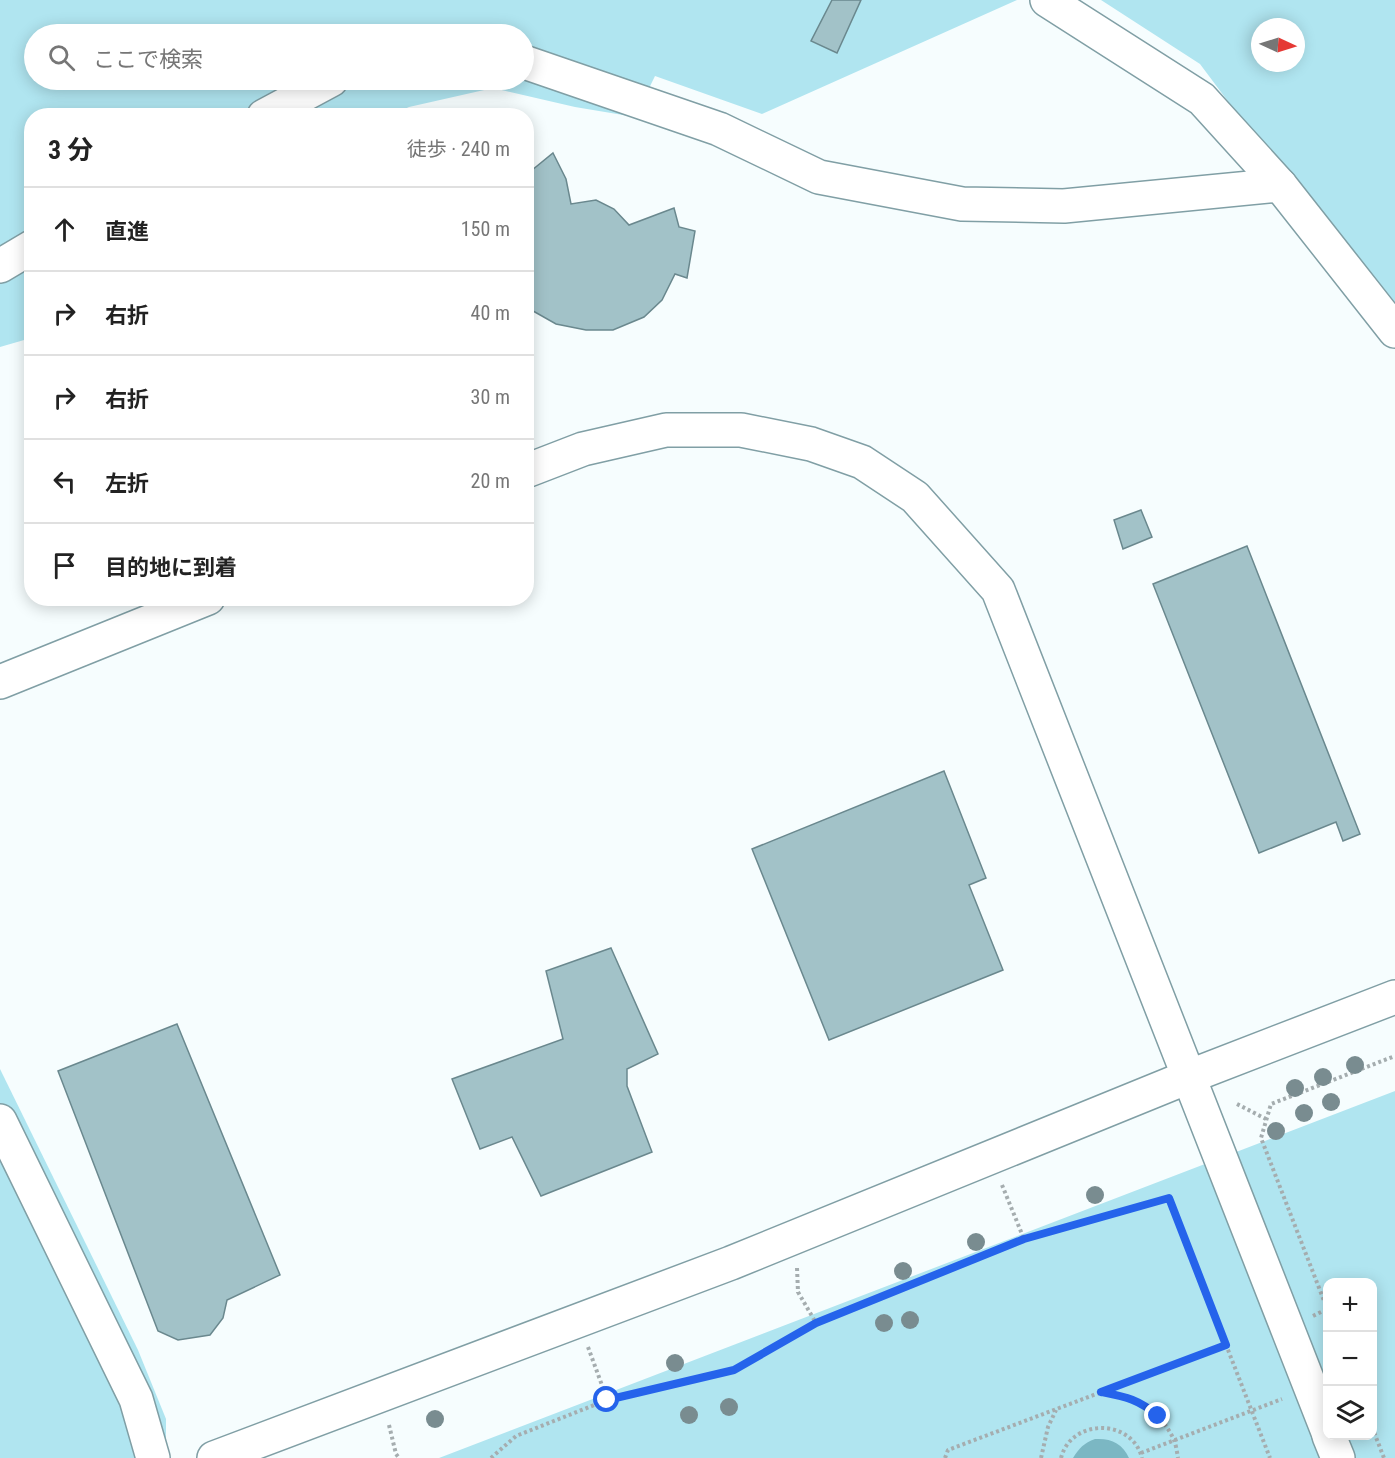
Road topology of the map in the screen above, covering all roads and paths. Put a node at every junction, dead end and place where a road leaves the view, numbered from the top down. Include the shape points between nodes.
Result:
1 (1047, 0) edge
2 (534, 65) edge
3 (312, 90) edge
4 (279, 108) edge
5 (1280, 185) junction
6 (24, 252) edge
7 (0, 266) edge
8 (1395, 331) edge
9 (534, 468) edge
10 (188, 606) edge
11 (0, 682) edge
12 (1395, 997) edge
13 (1395, 1056) edge
14 (1188, 1077) junction
15 (1237, 1104) dead end
16 (1266, 1119) junction
17 (0, 1121) edge
18 (1002, 1184) dead end
19 (1024, 1239) junction
20 (796, 1262) dead end
21 (1323, 1298) edge
22 (816, 1323) junction
23 (1226, 1345) junction
24 (588, 1346) dead end
25 (1101, 1392) junction
26 (1289, 1397) dead end
27 (607, 1400) junction
28 (1057, 1409) junction
29 (1252, 1410) junction
30 (1323, 1421) edge
31 (389, 1423) dead end
32 (1377, 1439) edge
33 (1174, 1440) junction
34 (1330, 1440) edge
35 (1141, 1456) edge
36 (153, 1458) edge
37 (213, 1458) edge
38 (399, 1458) edge
39 (491, 1458) edge
40 (945, 1458) edge
41 (1041, 1458) edge
42 (1061, 1458) edge
43 (1178, 1458) edge
44 (1270, 1458) edge
45 (1338, 1458) edge
46 (1384, 1458) edge

1 - 5 street via 1202,99
2 - 5 street via 719,129 819,177 962,204 1064,206
3 - 4 street
5 - 8 street
6 - 7 street
9 - 14 street via 583,448 666,430 741,430 811,444 862,462 915,497 998,590
10 - 11 street
12 - 14 street
13 - 16 path via 1271,1104
14 - 30 street
14 - 37 street via 731,1263
15 - 16 path
16 - 21 path via 1261,1138
17 - 36 street via 136,1399
18 - 19 path
19 - 22 path
19 - 23 path via 1169,1198
20 - 22 path via 798,1292
22 - 27 path via 734,1370
23 - 25 path
23 - 29 path
24 - 27 path
25 - 28 path
25 - 33 path via 1145,1405
26 - 29 path
27 - 39 path via 516,1436
28 - 40 path via 948,1450
28 - 41 path
29 - 33 path
29 - 44 path
31 - 38 path
32 - 46 path
33 - 35 path
33 - 43 path
34 - 45 street
35 - 42 path via 1133,1441 1122,1432 1095,1428 1070,1441

